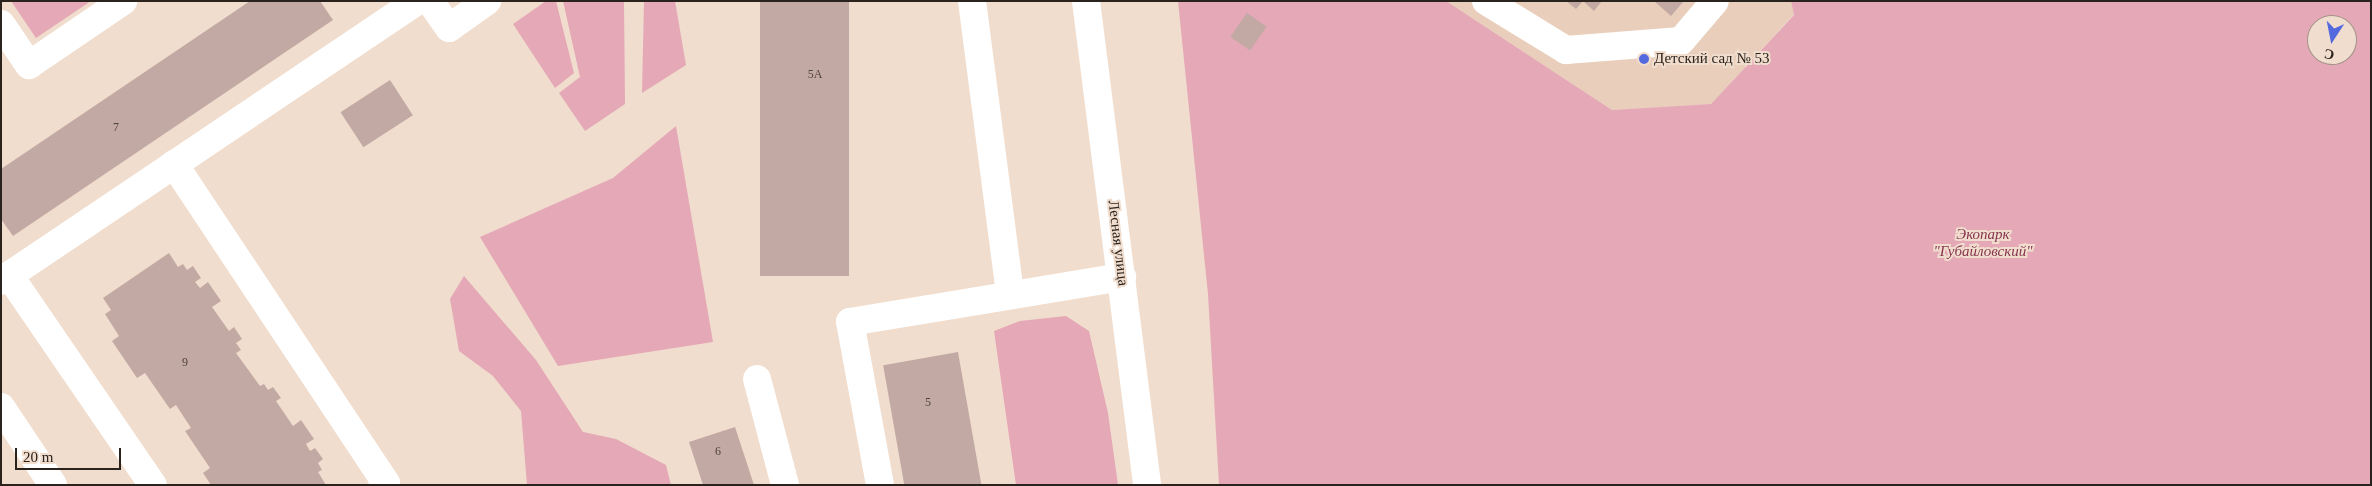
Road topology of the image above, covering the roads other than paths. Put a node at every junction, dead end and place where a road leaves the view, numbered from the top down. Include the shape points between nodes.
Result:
1 (123, 1) edge
2 (417, 1) edge
3 (430, 1) edge
4 (487, 1) edge
5 (972, 1) edge
6 (1086, 1) edge
7 (1486, 1) edge
8 (1715, 1) edge
9 (1, 24) edge
10 (174, 164) junction
11 (1122, 276) junction
12 (5, 278) edge
13 (1010, 295) junction
14 (757, 380) dead end
15 (1, 407) edge
16 (53, 485) edge
17 (153, 485) edge
18 (382, 485) edge
19 (785, 485) edge
20 (880, 485) edge
21 (1147, 485) edge

1 - 9 street via 29,65
2 - 10 street
3 - 4 street via 449,28
5 - 13 street
6 - 11 street, Лесная улица
7 - 8 street via 1566,50 1681,41
10 - 12 street
10 - 18 street via 386,482
11 - 13 street
11 - 21 street, Лесная улица
12 - 17 street
13 - 20 street via 850,322
14 - 19 street
15 - 16 street

